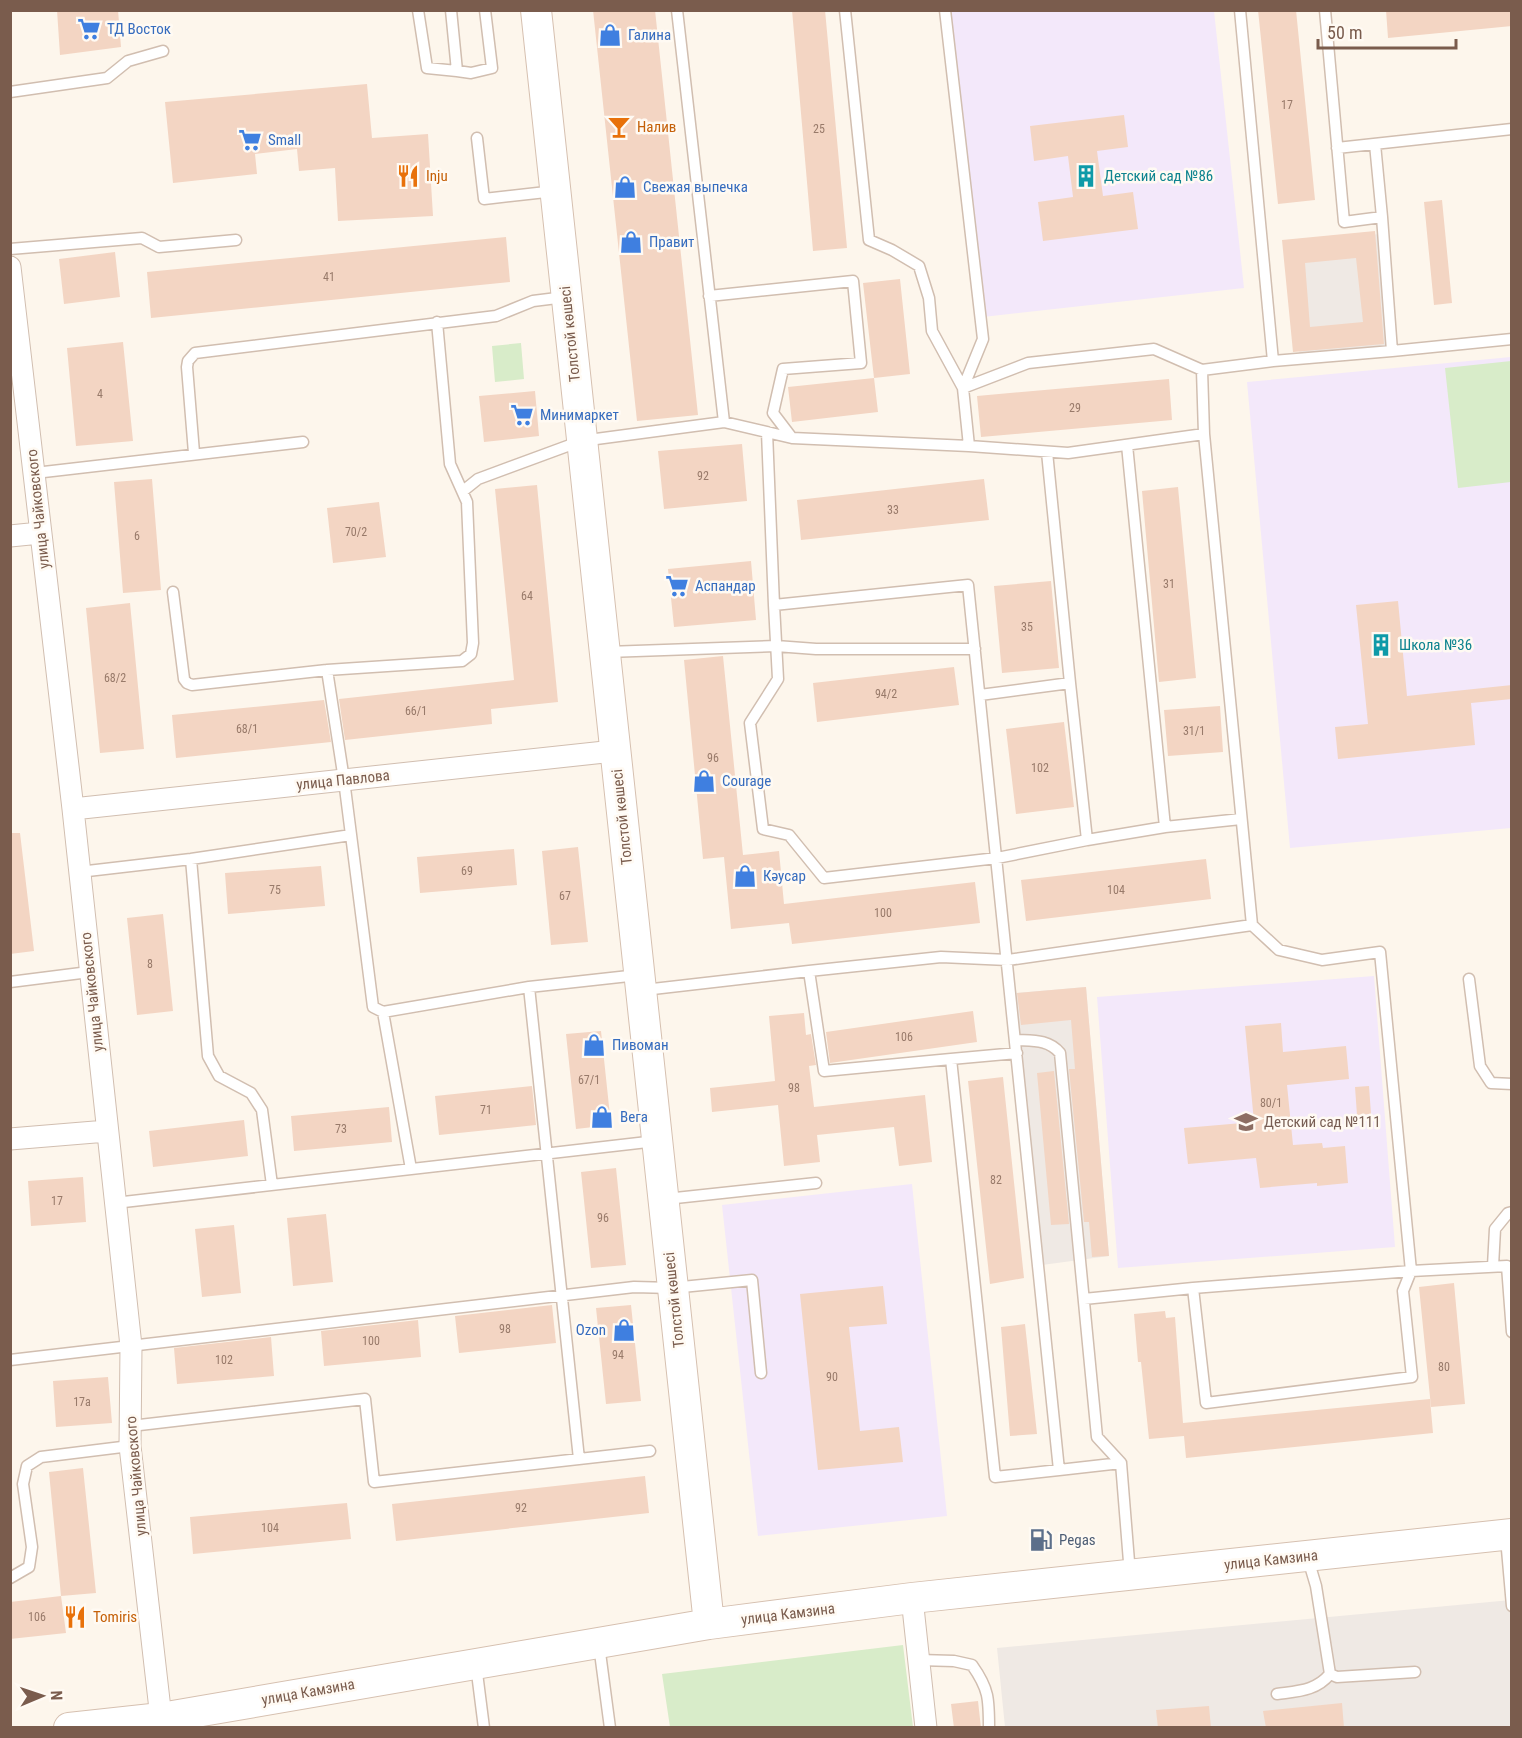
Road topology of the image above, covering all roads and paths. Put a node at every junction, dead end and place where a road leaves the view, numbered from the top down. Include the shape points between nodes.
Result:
1 (418, 10) edge
2 (451, 10) edge
3 (485, 10) edge
4 (536, 10) edge
5 (677, 10) edge
6 (845, 10) edge
7 (945, 10) edge
8 (1240, 10) edge
9 (1325, 10) edge
10 (163, 51) dead end
11 (457, 71) junction
12 (10, 92) edge
13 (1512, 129) edge
14 (477, 138) dead end
15 (1376, 144) junction
16 (1337, 148) junction
17 (555, 191) junction
18 (1382, 217) junction
19 (236, 240) dead end
20 (10, 249) edge
21 (10, 267) edge
22 (567, 296) junction
23 (710, 296) junction
24 (13, 311) edge
25 (437, 322) junction
26 (1512, 339) edge
27 (1392, 351) junction
28 (1273, 361) junction
29 (1202, 370) junction
30 (963, 388) junction
31 (724, 422) junction
32 (767, 432) junction
33 (1204, 434) junction
34 (792, 438) junction
35 (582, 441) junction
36 (303, 442) dead end
37 (1127, 445) junction
38 (969, 446) junction
39 (1047, 452) junction
40 (194, 453) junction
41 (35, 473) junction
42 (463, 491) junction
43 (40, 533) junction
44 (10, 536) edge
45 (173, 592) dead end
46 (774, 605) junction
47 (776, 646) junction
48 (975, 649) junction
49 (604, 652) junction
50 (327, 670) junction
51 (1070, 683) junction
52 (980, 695) junction
53 (614, 751) junction
54 (344, 780) junction
55 (73, 809) junction
56 (1241, 819) junction
57 (1165, 827) junction
58 (351, 835) junction
59 (1087, 840) junction
60 (997, 858) junction
61 (191, 859) junction
62 (79, 872) junction
63 (1252, 925) junction
64 (1008, 960) junction
65 (809, 971) junction
66 (89, 972) junction
67 (1469, 979) dead end
68 (10, 982) edge
69 (640, 983) junction
70 (529, 987) junction
71 (383, 1012) junction
72 (1015, 1040) junction
73 (1017, 1053) junction
74 (951, 1059) junction
75 (1512, 1084) edge
76 (107, 1131) junction
77 (10, 1139) edge
78 (657, 1141) junction
79 (547, 1153) junction
80 (411, 1169) junction
81 (816, 1183) dead end
82 (272, 1185) junction
83 (663, 1200) junction
84 (115, 1203) junction
85 (1512, 1212) edge
86 (1493, 1266) junction
87 (1411, 1271) junction
88 (672, 1288) junction
89 (1193, 1288) junction
90 (562, 1295) junction
91 (1084, 1299) junction
92 (1512, 1332) edge
93 (131, 1346) junction
94 (10, 1360) edge
95 (761, 1373) dead end
96 (131, 1436) junction
97 (650, 1451) dead end
98 (579, 1459) junction
99 (1120, 1463) junction
100 (1059, 1470) junction
101 (1509, 1534) edge
102 (1307, 1556) junction
103 (1131, 1575) junction
104 (10, 1578) edge
105 (912, 1598) junction
106 (1512, 1606) edge
107 (709, 1624) junction
108 (598, 1642) junction
109 (919, 1660) junction
110 (476, 1664) junction
111 (1415, 1672) dead end
112 (1330, 1674) junction
113 (1277, 1694) dead end
114 (161, 1718) junction
115 (69, 1728) edge
116 (484, 1728) edge
117 (610, 1728) edge
118 (926, 1728) edge
119 (989, 1728) edge

1 - 11 lane via 427,68
2 - 11 lane
3 - 11 lane via 492,68 471,73
4 - 17 main road, Толстой көшесі
5 - 23 lane
6 - 30 lane via 869,240 919,266 929,298 932,331
7 - 30 lane via 983,339
8 - 28 lane
9 - 16 lane
10 - 12 lane via 128,61 107,78
13 - 15 lane
14 - 17 lane via 484,199
15 - 16 lane
15 - 18 lane
16 - 18 lane via 1344,222
17 - 22 main road, Толстой көшесі
18 - 27 lane
19 - 20 lane via 159,247 142,238
21 - 24 street, улица Чайковского
22 - 25 lane via 533,301 496,316
22 - 35 main road, Толстой көшесі
23 - 31 lane
23 - 34 lane via 853,281 861,363 783,369 773,413
24 - 41 street, улица Чайковского
25 - 40 lane via 195,353 187,367
25 - 42 lane via 450,464
26 - 27 lane
27 - 28 lane
28 - 29 lane
29 - 30 lane via 1154,350 1028,363
29 - 33 lane
30 - 38 lane
31 - 32 lane
31 - 35 lane
32 - 34 lane
32 - 46 lane
33 - 37 lane
33 - 56 lane
34 - 38 lane
35 - 42 lane via 478,479
35 - 49 main road, Толстой көшесі
36 - 40 lane
37 - 39 lane
37 - 57 lane
38 - 39 lane
39 - 51 lane
40 - 41 lane
41 - 43 street, улица Чайковского
42 - 50 lane via 468,526 471,654 462,662
43 - 44 street
43 - 55 street, улица Чайковского
45 - 50 lane via 187,684
46 - 47 lane
46 - 48 lane via 968,585
47 - 48 lane
47 - 49 lane
47 - 60 lane via 778,679 750,723 763,829 789,835 824,878
48 - 52 lane
49 - 53 main road, Толстой көшесі
50 - 54 lane
51 - 52 lane
51 - 59 lane
52 - 60 lane
53 - 54 street, улица Павлова
53 - 69 main road, Толстой көшесі
54 - 55 street, улица Павлова
54 - 58 lane
55 - 62 street, улица Чайковского
56 - 57 lane
56 - 63 lane
57 - 59 lane
58 - 61 lane
58 - 71 lane via 373,1007
59 - 60 lane
60 - 64 lane
61 - 62 lane
61 - 82 lane via 208,1056 219,1076 251,1093 262,1110
62 - 66 street, улица Чайковского
63 - 64 lane
63 - 87 lane via 1280,951 1322,960 1380,952
64 - 65 lane via 941,957
64 - 72 lane
65 - 69 lane
65 - 74 lane via 824,1071
66 - 68 lane
66 - 76 street, улица Чайковского
67 - 75 lane via 1480,1066 1491,1083
69 - 70 lane
69 - 78 main road, Толстой көшесі
70 - 71 lane
70 - 79 lane
71 - 80 lane
72 - 73 lane
72 - 91 lane via 1041,1041 1053,1045 1060,1053
73 - 74 lane
73 - 100 lane
74 - 100 lane via 995,1478
76 - 77 street
76 - 84 street, улица Чайковского
78 - 79 lane
78 - 83 main road, Толстой көшесі
79 - 80 lane
79 - 90 lane
80 - 82 lane
81 - 83 lane
82 - 84 lane
83 - 88 main road, Толстой көшесі
84 - 93 street, улица Чайковского
85 - 86 lane via 1495,1229
86 - 87 lane
86 - 92 lane via 1507,1266
87 - 89 lane
87 - 89 lane via 1403,1291 1412,1377 1206,1403
88 - 90 lane via 634,1287
88 - 95 lane via 752,1280
88 - 107 main road, Толстой көшесі
89 - 91 lane
90 - 93 lane
90 - 98 lane
91 - 99 lane via 1097,1437
93 - 94 lane
93 - 96 street, улица Чайковского
96 - 98 lane via 365,1399 374,1482
96 - 104 lane via 41,1457 27,1466 23,1484 32,1547 30,1566
96 - 114 street, улица Чайковского
97 - 98 lane
99 - 100 lane
99 - 103 lane
101 - 102 main road, улица Камзина
101 - 106 lane
102 - 103 main road, улица Камзина
102 - 112 lane via 1316,1586
103 - 105 main road, улица Камзина
105 - 107 main road, улица Камзина
105 - 109 street
107 - 108 main road, улица Камзина
108 - 110 main road, улица Камзина
108 - 117 lane
109 - 118 street
109 - 119 lane via 972,1665 986,1684
110 - 114 main road, улица Камзина
110 - 116 lane
111 - 112 lane via 1337,1677
112 - 113 lane via 1314,1688
114 - 115 main road, улица Камзина

